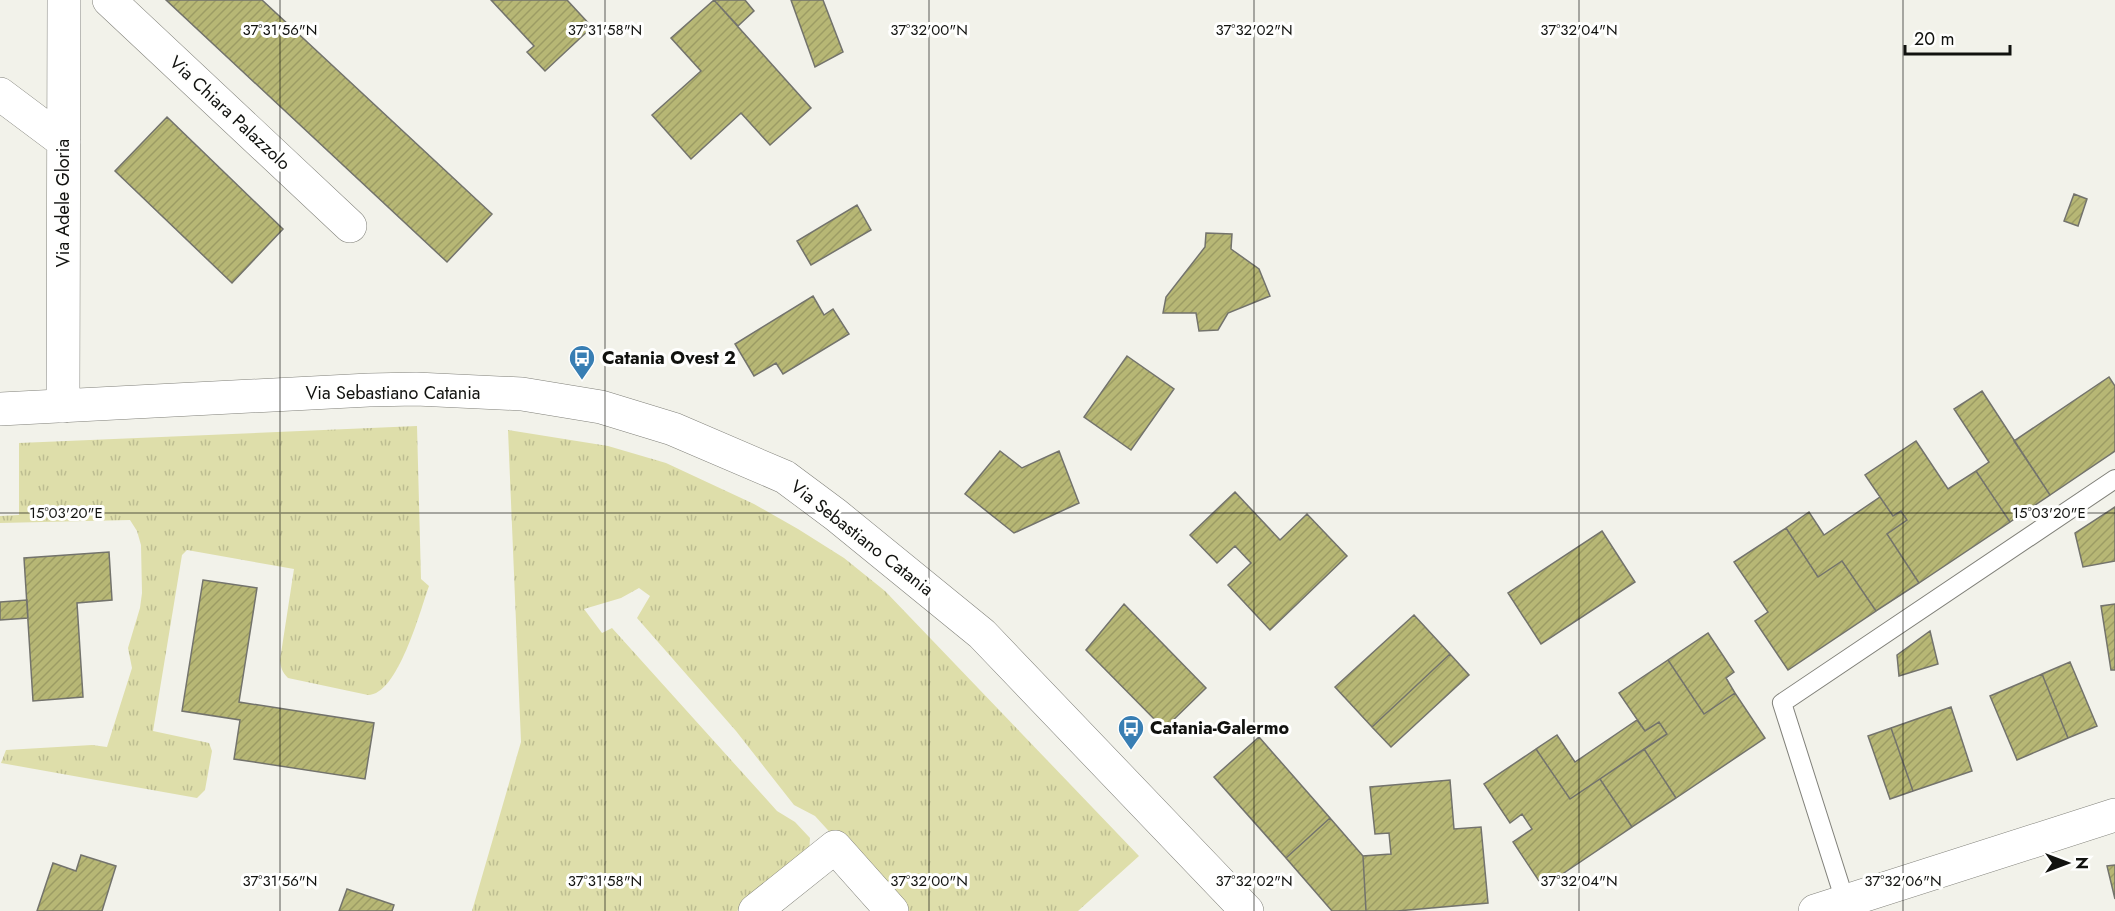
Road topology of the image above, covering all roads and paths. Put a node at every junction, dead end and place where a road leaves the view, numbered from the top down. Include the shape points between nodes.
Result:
1 (64, 0) edge
2 (109, 0) edge
3 (0, 94) edge
4 (64, 142) junction
5 (350, 226) dead end
6 (63, 406) junction
7 (0, 409) edge
8 (2115, 479) edge
9 (2115, 814) edge
10 (1845, 901) junction
11 (755, 911) edge
12 (892, 911) edge
13 (1247, 911) edge
14 (1815, 911) edge

1 - 4 main road, Via Adele Gloria
2 - 5 main road, Via Chiara Palazzolo
3 - 4 main road
4 - 6 main road, Via Adele Gloria
6 - 7 main road, Via Sebastiano Catania
6 - 13 main road, Via Sebastiano Catania via 369,390 522,394 601,407 673,429 729,452 785,477 982,634
8 - 10 lane via 1782,703
9 - 10 main road
10 - 14 main road
11 - 12 main road via 834,847

